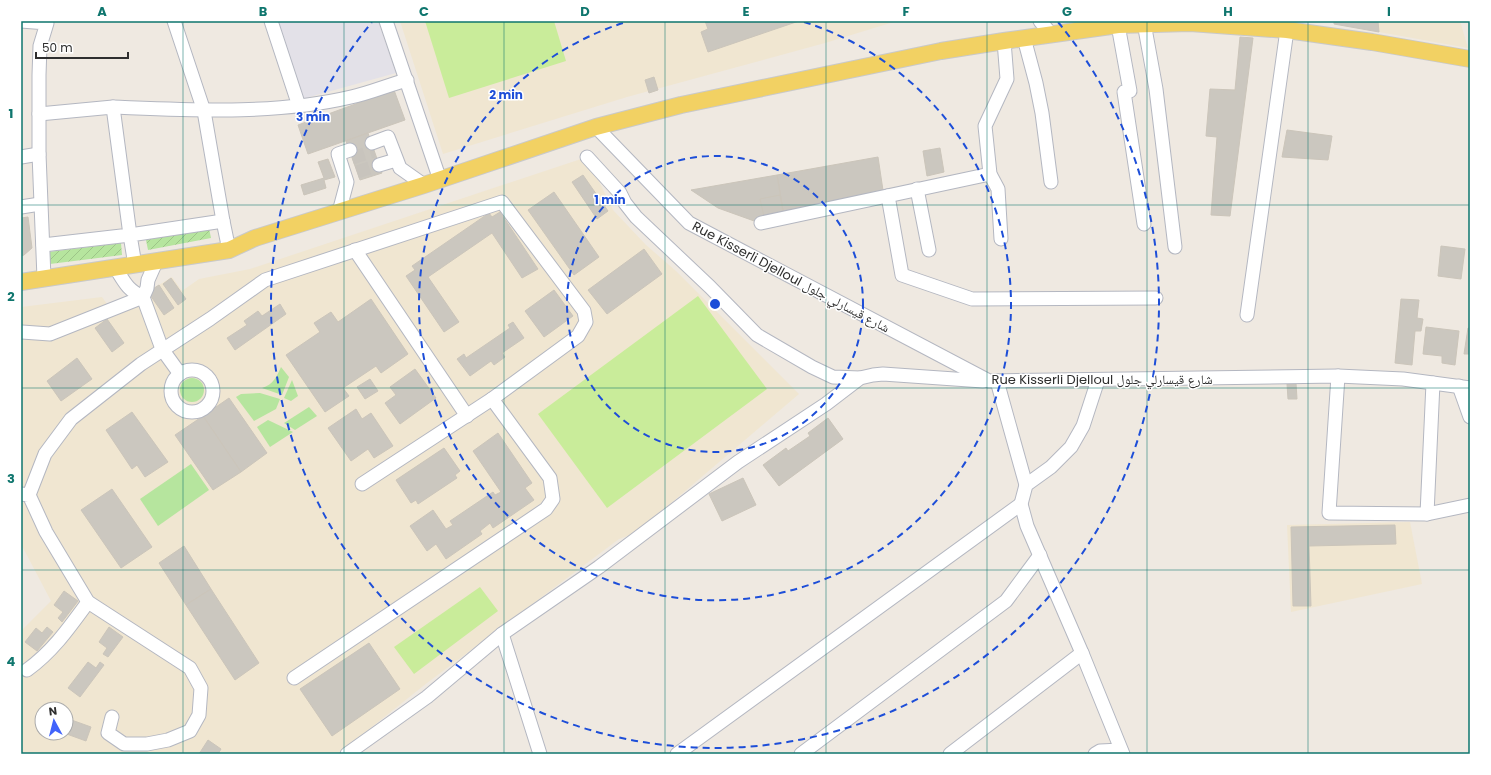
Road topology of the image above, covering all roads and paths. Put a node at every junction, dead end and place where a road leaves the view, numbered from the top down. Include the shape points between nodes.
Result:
1 (21, 21) edge
2 (174, 21) edge
3 (271, 21) edge
4 (386, 21) edge
5 (1040, 21) edge
6 (46, 22) edge
7 (1190, 22) edge
8 (1144, 23) junction
9 (1118, 25) junction
10 (1287, 30) junction
11 (1052, 35) junction
12 (1024, 38) junction
13 (1004, 41) junction
14 (1470, 59) edge
15 (407, 80) junction
16 (299, 106) junction
17 (113, 107) junction
18 (204, 111) junction
19 (39, 114) junction
20 (596, 127) junction
21 (394, 152) junction
22 (39, 154) junction
23 (21, 157) edge
24 (586, 157) dead end
25 (349, 165) dead end
26 (990, 174) junction
27 (440, 180) junction
28 (1051, 182) dead end
29 (424, 185) junction
30 (917, 190) junction
31 (888, 196) junction
32 (40, 204) junction
33 (21, 207) edge
34 (339, 212) junction
35 (223, 221) junction
36 (761, 223) dead end
37 (1144, 224) dead end
38 (130, 235) junction
39 (1002, 239) dead end
40 (43, 244) junction
41 (1175, 247) dead end
42 (229, 250) junction
43 (355, 250) junction
44 (929, 250) dead end
45 (156, 262) junction
46 (135, 265) junction
47 (115, 267) junction
48 (44, 278) junction
49 (21, 282) edge
50 (143, 297) junction
51 (1156, 298) dead end
52 (1247, 315) dead end
53 (22, 332) edge
54 (162, 349) junction
55 (180, 374) dead end
56 (1338, 376) junction
57 (860, 378) junction
58 (1098, 380) junction
59 (993, 381) junction
60 (1433, 383) junction
61 (1465, 387) edge
62 (492, 399) junction
63 (467, 416) junction
64 (1470, 417) edge
65 (362, 484) dead end
66 (1026, 485) junction
67 (25, 495) edge
68 (1021, 504) junction
69 (1470, 505) edge
70 (1427, 514) junction
71 (1040, 555) junction
72 (88, 602) junction
73 (502, 634) junction
74 (1082, 653) junction
75 (27, 670) dead end
76 (294, 678) dead end
77 (112, 717) dead end
78 (1122, 752) edge
79 (347, 754) edge
80 (540, 754) edge
81 (677, 754) edge
82 (801, 754) edge
83 (950, 754) edge
84 (1095, 754) edge

1 - 6 street
2 - 18 street
3 - 16 street
4 - 15 street
5 - 11 street
6 - 19 street via 40,46
7 - 8 main road
7 - 10 main road
8 - 9 main road
8 - 41 street via 1156,89
9 - 11 main road
9 - 37 street via 1130,91 1124,92
10 - 14 main road
10 - 52 street
11 - 12 main road
12 - 13 main road
12 - 28 street via 1042,113
13 - 20 main road via 755,88
13 - 26 street via 1007,79 985,126
15 - 16 street via 352,97
15 - 27 street
16 - 18 street
17 - 18 street
17 - 19 street
17 - 38 street
18 - 35 street
19 - 22 street
20 - 27 main road
20 - 59 street, Rue Kisserli Djelloul شارع قيسارلي جلول via 689,224
21 - 21 street via 388,137 375,154
21 - 29 street via 400,168
22 - 23 street
22 - 32 street
24 - 57 street via 620,194 636,217 710,286 757,335 833,377
25 - 34 street
26 - 30 street
26 - 39 street via 998,189
27 - 29 main road
29 - 34 main road
30 - 31 street
30 - 44 street
31 - 36 street
31 - 51 street via 902,275 972,299
32 - 33 street
32 - 40 street
34 - 42 main road via 255,238
35 - 38 street
35 - 42 street
38 - 40 street
38 - 46 street
40 - 48 street
42 - 45 main road
43 - 54 street via 265,280
43 - 62 street via 502,202 584,311 586,322 578,336
43 - 63 street
45 - 46 main road
45 - 50 street
46 - 47 main road
47 - 48 main road
47 - 50 street via 127,286
48 - 49 main road
50 - 53 street via 50,334
50 - 54 street
54 - 55 street
54 - 67 street via 70,419 45,454
56 - 58 street, Rue Kisserli Djelloul شارع قيسارلي جلول
56 - 60 street, Rue Kisserli Djelloul شارع قيسارلي جلول
56 - 70 street via 1329,513
57 - 59 street via 883,374
57 - 73 street via 826,404 738,462 599,567
58 - 59 street, Rue Kisserli Djelloul شارع قيسارلي جلول
58 - 66 street via 1083,426 1071,448
59 - 66 street
60 - 61 street, Rue Kisserli Djelloul شارع قيسارلي جلول
60 - 70 street
61 - 64 street
62 - 63 street
62 - 76 street via 550,478 553,499 546,509
63 - 65 street
66 - 68 street
67 - 72 street
68 - 71 street via 1027,526
68 - 81 street
69 - 70 street
71 - 74 street
71 - 82 street via 1006,601
72 - 75 street via 63,636 43,658
72 - 77 street via 190,668 201,688 199,715 190,731 168,740 147,744 124,744 108,733
73 - 79 street via 427,697
73 - 80 street
74 - 78 street
74 - 83 street
78 - 84 street via 1100,751

